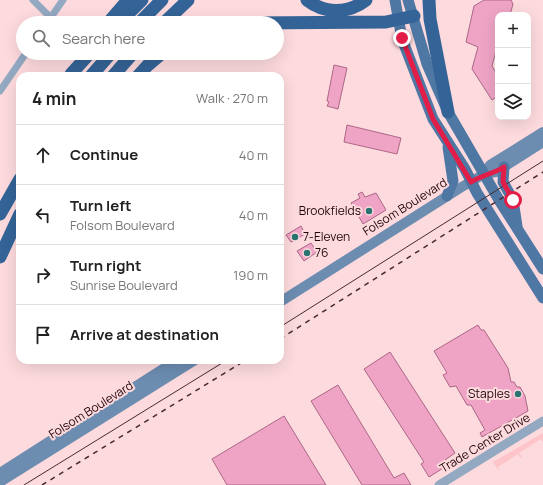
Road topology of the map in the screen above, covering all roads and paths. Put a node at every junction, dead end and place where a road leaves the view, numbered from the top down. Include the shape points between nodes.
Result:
1 (33, 0) edge
2 (63, 0) edge
3 (128, 0) edge
4 (142, 0) edge
5 (162, 0) edge
6 (188, 0) edge
7 (307, 0) edge
8 (366, 0) edge
9 (395, 0) edge
10 (408, 0) edge
11 (430, 0) edge
12 (46, 16) edge
13 (52, 16) edge
14 (114, 16) edge
15 (126, 16) edge
16 (146, 16) edge
17 (171, 16) edge
18 (414, 16) junction
19 (398, 20) junction
20 (284, 22) edge
21 (21, 60) edge
22 (80, 60) edge
23 (84, 60) edge
24 (105, 60) edge
25 (127, 60) edge
26 (154, 60) edge
27 (72, 72) edge
28 (73, 72) edge
29 (94, 72) edge
30 (116, 72) edge
31 (142, 72) edge
32 (0, 91) edge
33 (448, 112) junction
34 (543, 132) edge
35 (543, 142) edge
36 (447, 143) junction
37 (504, 167) junction
38 (484, 174) junction
39 (16, 180) edge
40 (471, 182) junction
41 (16, 186) edge
42 (12, 192) junction
43 (447, 196) junction
44 (0, 214) edge
45 (16, 223) edge
46 (517, 226) junction
47 (16, 237) edge
48 (1, 255) edge
49 (543, 269) edge
50 (543, 298) edge
51 (284, 299) edge
52 (171, 364) edge
53 (189, 364) edge
54 (146, 382) junction
55 (131, 400) junction
56 (543, 421) edge
57 (0, 473) edge
58 (0, 482) edge
59 (439, 485) edge

1 - 12 street
2 - 13 street
3 - 14 highway
4 - 15 highway
5 - 16 highway
6 - 17 highway
7 - 8 highway via 326,10 341,11 356,7
9 - 19 main road
10 - 18 main road
11 - 33 highway via 430,19
18 - 19 highway
18 - 33 main road via 427,64
19 - 20 highway via 352,23
19 - 36 main road via 418,82 433,119
21 - 32 street
22 - 27 highway
23 - 28 highway
24 - 29 highway
25 - 30 highway
26 - 31 highway
33 - 38 main road
34 - 38 main road, Folsom Boulevard via 490,165
35 - 37 main road, Folsom Boulevard
36 - 40 main road
36 - 43 main road via 453,181
37 - 38 main road, Folsom Boulevard via 496,172
37 - 46 main road via 503,182 513,200
38 - 40 main road, Folsom Boulevard
38 - 46 main road
39 - 42 highway
40 - 43 main road, Folsom Boulevard
40 - 50 main road
41 - 42 highway
42 - 44 highway
43 - 51 main road, Folsom Boulevard
45 - 48 highway
46 - 49 main road
47 - 48 highway
52 - 54 main road via 156,373 155,379
53 - 55 main road, Folsom Boulevard
54 - 55 main road via 135,392
54 - 57 main road, Folsom Boulevard
55 - 58 main road, Folsom Boulevard
56 - 59 street, Trade Center Drive

